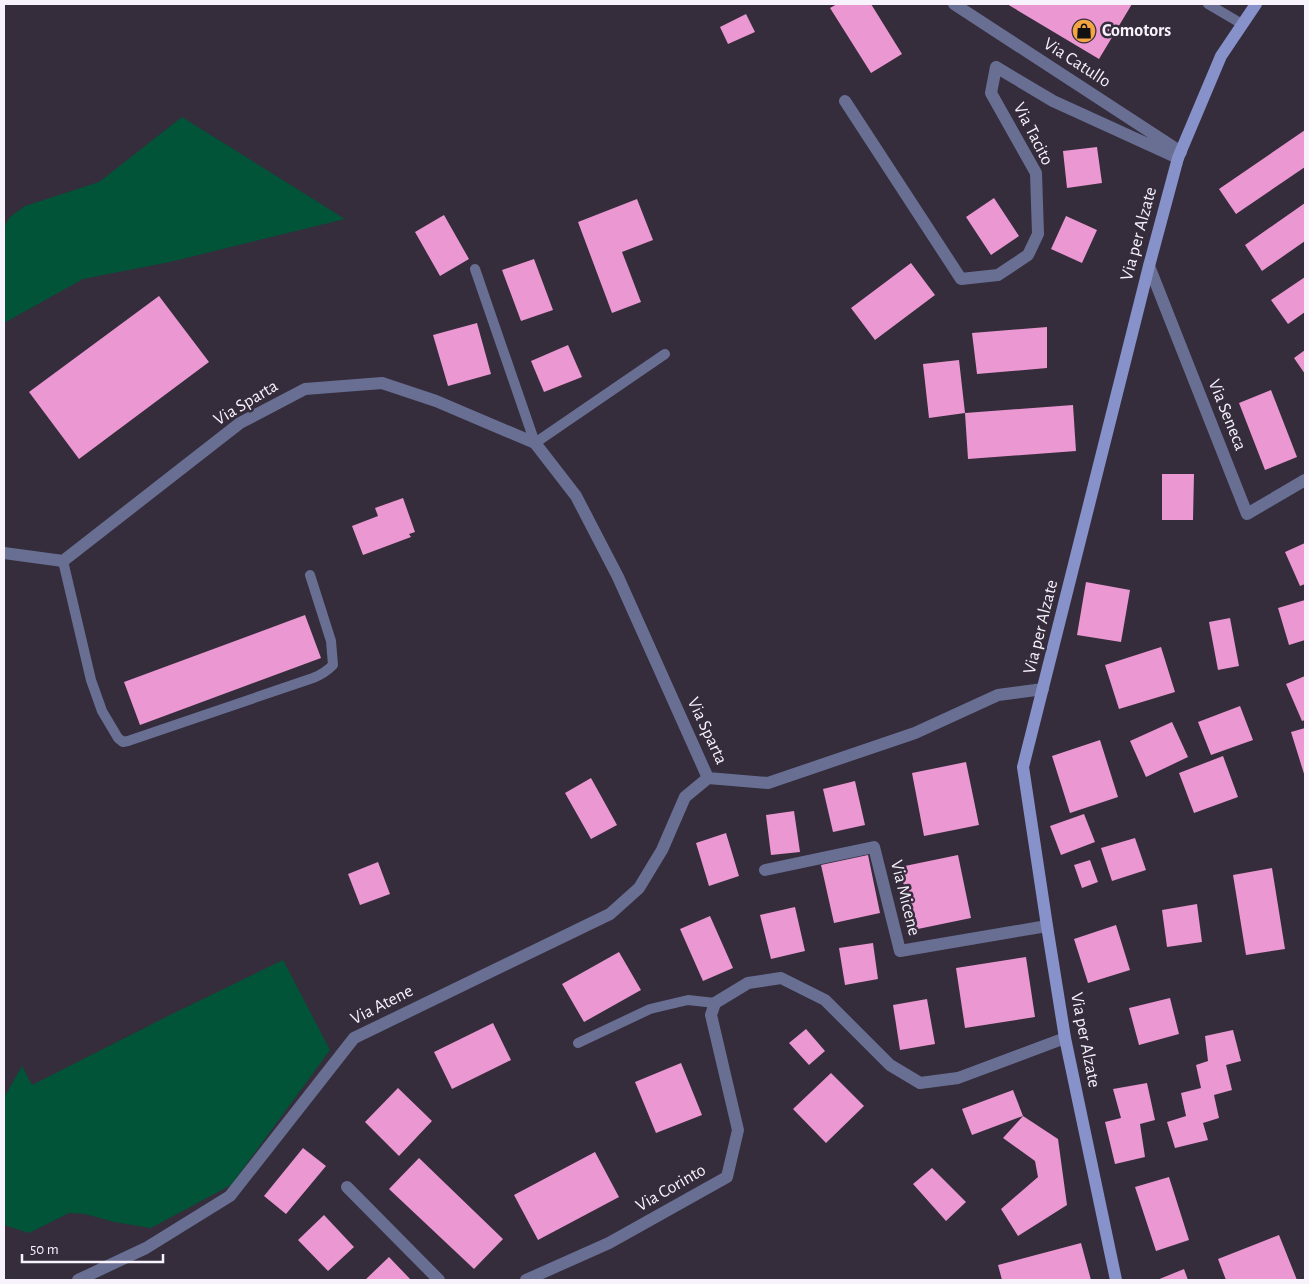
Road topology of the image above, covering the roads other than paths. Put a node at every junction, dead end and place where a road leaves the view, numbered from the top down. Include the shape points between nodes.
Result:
1 (954, 4) edge
2 (1208, 4) edge
3 (1256, 4) edge
4 (1242, 24) junction
5 (845, 100) dead end
6 (1179, 155) junction
7 (1149, 266) junction
8 (475, 269) dead end
9 (665, 354) dead end
10 (535, 443) junction
11 (1305, 480) edge
12 (4, 553) edge
13 (63, 561) junction
14 (310, 575) dead end
15 (1043, 689) junction
16 (708, 778) junction
17 (765, 870) dead end
18 (1046, 926) junction
19 (715, 1003) junction
20 (1065, 1038) junction
21 (578, 1043) dead end
22 (347, 1187) dead end
23 (78, 1280) edge
24 (439, 1280) edge
25 (526, 1280) edge
26 (1116, 1280) edge

1 - 6 street, Via Catullo
2 - 4 lane
3 - 4 street, Via per Alzate
4 - 6 street, Via per Alzate via 1221,56
5 - 6 street, Via Tacito via 961,280 998,275 1028,255 1038,234 1036,172 991,93 996,67 1053,101
6 - 7 street, Via per Alzate
7 - 11 street, Via Seneca via 1247,514
7 - 15 street, Via per Alzate
8 - 10 lane, Via Sparta
9 - 10 lane
10 - 13 street, Via Sparta via 436,401 382,383 305,389 240,423
10 - 16 street, Via Sparta via 576,496 618,577
12 - 13 street
13 - 14 lane via 94,688 102,711 123,742 329,670 333,665 331,641
15 - 16 street, Via Sparta via 998,694 915,734 768,783
15 - 18 street, Via per Alzate via 1023,767
16 - 23 street, Via Atene via 685,797 662,850 639,888 610,914 354,1038 230,1196 146,1248
17 - 18 street, Via Micene via 874,847 900,951
18 - 20 street, Via per Alzate
19 - 20 street via 748,983 781,978 826,1000 890,1065 920,1083 958,1078
19 - 21 lane via 688,1000 650,1009
19 - 25 street, Via Corinto via 711,1015 738,1130 727,1176 609,1244
20 - 26 street, Via per Alzate
22 - 24 street

